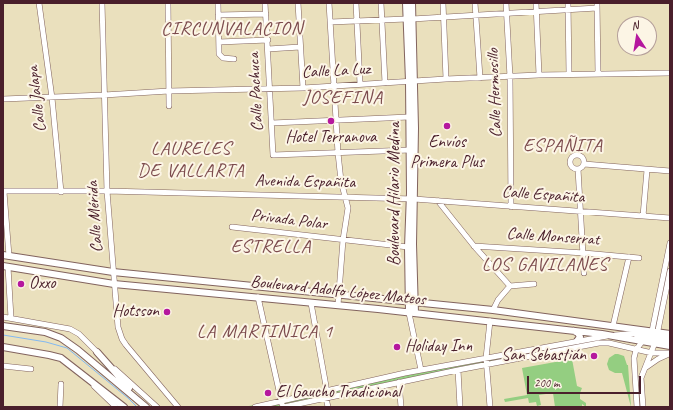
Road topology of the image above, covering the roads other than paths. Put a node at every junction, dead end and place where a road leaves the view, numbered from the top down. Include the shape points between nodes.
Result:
1 (39, 3) edge
2 (102, 3) edge
3 (168, 3) edge
4 (218, 3) edge
5 (265, 3) edge
6 (298, 3) edge
7 (329, 3) edge
8 (356, 3) edge
9 (382, 3) edge
10 (406, 3) edge
11 (412, 3) edge
12 (443, 3) edge
13 (475, 3) edge
14 (506, 3) edge
15 (536, 3) edge
16 (568, 3) edge
17 (597, 5) edge
18 (568, 9) junction
19 (537, 11) junction
20 (506, 12) junction
21 (266, 14) junction
22 (476, 14) junction
23 (218, 16) junction
24 (444, 17) junction
25 (382, 19) junction
26 (409, 19) junction
27 (357, 21) junction
28 (330, 22) junction
29 (268, 40) junction
30 (219, 42) junction
31 (300, 47) junction
32 (268, 48) junction
33 (234, 59) dead end
34 (670, 73) edge
35 (569, 74) junction
36 (598, 74) junction
37 (539, 75) junction
38 (510, 77) junction
39 (480, 78) junction
40 (446, 79) junction
41 (411, 81) junction
42 (386, 83) junction
43 (360, 84) junction
44 (334, 86) junction
45 (270, 88) junction
46 (303, 88) junction
47 (169, 91) junction
48 (104, 96) junction
49 (52, 98) junction
50 (3, 99) edge
51 (169, 106) dead end
52 (409, 117) junction
53 (336, 120) junction
54 (272, 123) junction
55 (410, 150) junction
56 (338, 153) junction
57 (584, 164) junction
58 (578, 169) junction
59 (647, 170) junction
60 (670, 171) edge
61 (107, 191) junction
62 (4, 192) edge
63 (61, 192) junction
64 (345, 197) junction
65 (412, 199) junction
66 (438, 201) junction
67 (511, 207) junction
68 (581, 212) junction
69 (643, 216) junction
70 (670, 218) edge
71 (232, 227) dead end
72 (343, 240) junction
73 (670, 243) edge
74 (474, 246) junction
75 (408, 247) junction
76 (584, 253) junction
77 (6, 256) edge
78 (629, 257) junction
79 (639, 258) dead end
80 (5, 267) edge
81 (113, 272) junction
82 (584, 273) dead end
83 (667, 274) edge
84 (157, 277) junction
85 (114, 284) junction
86 (534, 284) dead end
87 (510, 286) junction
88 (156, 288) junction
89 (668, 293) edge
90 (339, 295) junction
91 (258, 297) junction
92 (412, 301) junction
93 (311, 303) junction
94 (338, 305) junction
95 (493, 310) junction
96 (412, 314) junction
97 (3, 317) edge
98 (11, 318) junction
99 (490, 321) junction
100 (3, 326) edge
101 (613, 326) junction
102 (573, 330) junction
103 (636, 334) joint
104 (670, 334) edge
105 (612, 335) junction
106 (654, 336) junction
107 (642, 340) junction
108 (670, 340) edge
109 (577, 342) junction
110 (670, 346) edge
111 (3, 347) edge
112 (636, 350) junction
113 (97, 352) junction
114 (652, 353) junction
115 (670, 353) edge
116 (486, 358) junction
117 (486, 364) junction
118 (3, 366) edge
119 (31, 369) dead end
120 (644, 369) junction
121 (421, 370) junction
122 (458, 370) junction
123 (88, 380) junction
124 (399, 382) junction
125 (61, 384) dead end
126 (327, 391) junction
127 (326, 398) junction
128 (283, 405) edge
129 (60, 407) edge
130 (116, 407) edge
131 (124, 407) edge
132 (147, 407) edge
133 (157, 407) edge
134 (178, 407) edge
135 (256, 407) edge
136 (328, 407) edge
137 (401, 407) edge
138 (460, 407) edge
139 (490, 407) edge
140 (637, 407) edge
141 (643, 407) edge

1 - 49 street, Calle Jalapa
2 - 48 street, Calle Mérida
3 - 47 street
4 - 23 street
5 - 21 street, Calle Pachuca
6 - 31 street
7 - 28 street
8 - 27 street
9 - 25 street
10 - 26 main road, Boulevard Hilario Medina
11 - 26 main road, Boulevard Hilario Medina
12 - 24 street
13 - 22 street
14 - 20 street, Calle Hermosillo
15 - 19 street
16 - 18 street
17 - 18 street
17 - 36 street
18 - 19 street
18 - 35 street
19 - 20 street
19 - 37 street
20 - 22 street
20 - 38 street, Calle Hermosillo
21 - 23 street
21 - 29 street, Calle Pachuca
22 - 24 street
22 - 39 street
23 - 30 street
24 - 26 street
24 - 40 street
25 - 26 street
25 - 27 street
25 - 42 street
26 - 41 main road, Boulevard Hilario Medina
27 - 28 street
27 - 43 street
28 - 44 street
29 - 30 street
29 - 32 street, Calle Pachuca
30 - 33 street via 220,56
31 - 32 street
31 - 46 street
32 - 45 street, Calle Pachuca
34 - 36 street, Calle La Luz
35 - 36 street, Calle La Luz
35 - 37 street, Calle La Luz
37 - 38 street, Calle La Luz
38 - 39 street, Calle La Luz
38 - 67 street, Calle Hermosillo
39 - 40 street, Calle La Luz
40 - 41 street, Calle La Luz
41 - 42 street, Calle La Luz
41 - 52 main road, Boulevard Hilario Medina
41 - 65 main road, Boulevard Hilario Medina
42 - 43 street, Calle La Luz
43 - 44 street, Calle La Luz
44 - 46 street, Calle La Luz
44 - 53 street
45 - 46 street, Calle La Luz
45 - 47 street, Calle La Luz
45 - 54 street, Calle Pachuca
47 - 48 street, Calle La Luz
47 - 51 street
48 - 49 street, Calle La Luz
48 - 61 street, Calle Mérida
49 - 50 street, Calle La Luz
49 - 63 street, Calle Jalapa
52 - 53 street
52 - 55 main road, Boulevard Hilario Medina
53 - 54 street
53 - 56 street
54 - 56 street, Calle Pachuca via 273,155
55 - 56 street
55 - 65 main road, Boulevard Hilario Medina
56 - 64 street
57 - 58 street
57 - 58 street via 582,157 573,157 571,164
57 - 59 street
58 - 68 street
59 - 60 street
59 - 69 street
61 - 63 street, Avenida Españita
61 - 64 street, Avenida Españita
61 - 81 street, Calle Mérida
62 - 63 street, Avenida Españita
62 - 77 street
64 - 65 street, Avenida Españita
64 - 72 street via 348,208
65 - 66 street, Calle Españita
65 - 75 main road, Boulevard Hilario Medina
65 - 92 main road, Boulevard Hilario Medina
66 - 67 street, Calle Españita
66 - 74 street
67 - 68 street, Calle Españita
68 - 69 street, Calle Españita
68 - 76 street
69 - 70 street, Calle Españita
71 - 72 street, Privada Polar
72 - 75 street, Privada Polar
72 - 90 street
73 - 83 street
74 - 76 street, Calle Monserrat
74 - 87 street
75 - 92 main road, Boulevard Hilario Medina
76 - 78 street, Calle Monserrat
76 - 82 street
77 - 81 main road, Boulevard Adolfo López Mateos
78 - 79 street, Calle Monserrat
78 - 101 street
80 - 85 main road, Boulevard Adolfo López Mateos
80 - 98 street
81 - 84 main road, Boulevard Adolfo López Mateos
81 - 85 street, Calle Mérida
83 - 89 street
83 - 106 street
84 - 88 main road
84 - 90 main road, Boulevard Adolfo López Mateos
85 - 88 main road, Boulevard Adolfo López Mateos
85 - 134 street, Calle Mérida via 118,327 122,339
86 - 87 street
87 - 95 street
88 - 91 main road, Boulevard Adolfo López Mateos
89 - 106 street
90 - 92 main road, Boulevard Adolfo López Mateos
90 - 94 street
91 - 93 main road, Boulevard Adolfo López Mateos
91 - 128 street
92 - 95 main road, Boulevard Adolfo López Mateos
92 - 96 main road, Boulevard Hilario Medina
93 - 94 main road, Boulevard Adolfo López Mateos
93 - 126 street
94 - 96 main road, Boulevard Adolfo López Mateos
95 - 101 main road, Boulevard Adolfo López Mateos
96 - 99 main road, Boulevard Adolfo López Mateos
96 - 121 street via 414,341
97 - 98 street
98 - 113 street via 70,329 79,334
99 - 102 main road, Boulevard Adolfo López Mateos
99 - 116 street
100 - 132 main road via 45,332 61,338
101 - 106 main road, Boulevard Adolfo López Mateos
102 - 105 main road, Boulevard Adolfo López Mateos
102 - 109 main road via 580,337
103 - 105 street
103 - 106 main road
104 - 106 main road, Boulevard Adolfo López Mateos
105 - 107 main road, Boulevard Adolfo López Mateos
105 - 109 street
106 - 107 main road, Boulevard Adolfo López Mateos
106 - 107 street
106 - 108 main road
106 - 110 main road, Boulevard Adolfo López Mateos
106 - 114 street
107 - 112 street
109 - 116 street
111 - 123 main road via 61,358
112 - 114 street
112 - 117 street via 609,343
112 - 140 street via 634,358
113 - 132 main road
113 - 133 street
114 - 115 street
114 - 120 street
115 - 120 street
116 - 117 street
116 - 121 street
117 - 122 street
117 - 139 street
118 - 119 street
120 - 141 street
121 - 126 street
122 - 124 street
122 - 138 street
123 - 130 street
123 - 131 main road
124 - 127 street
124 - 137 street
125 - 129 street
126 - 127 street
126 - 128 street
127 - 128 street
127 - 136 street
128 - 135 street

